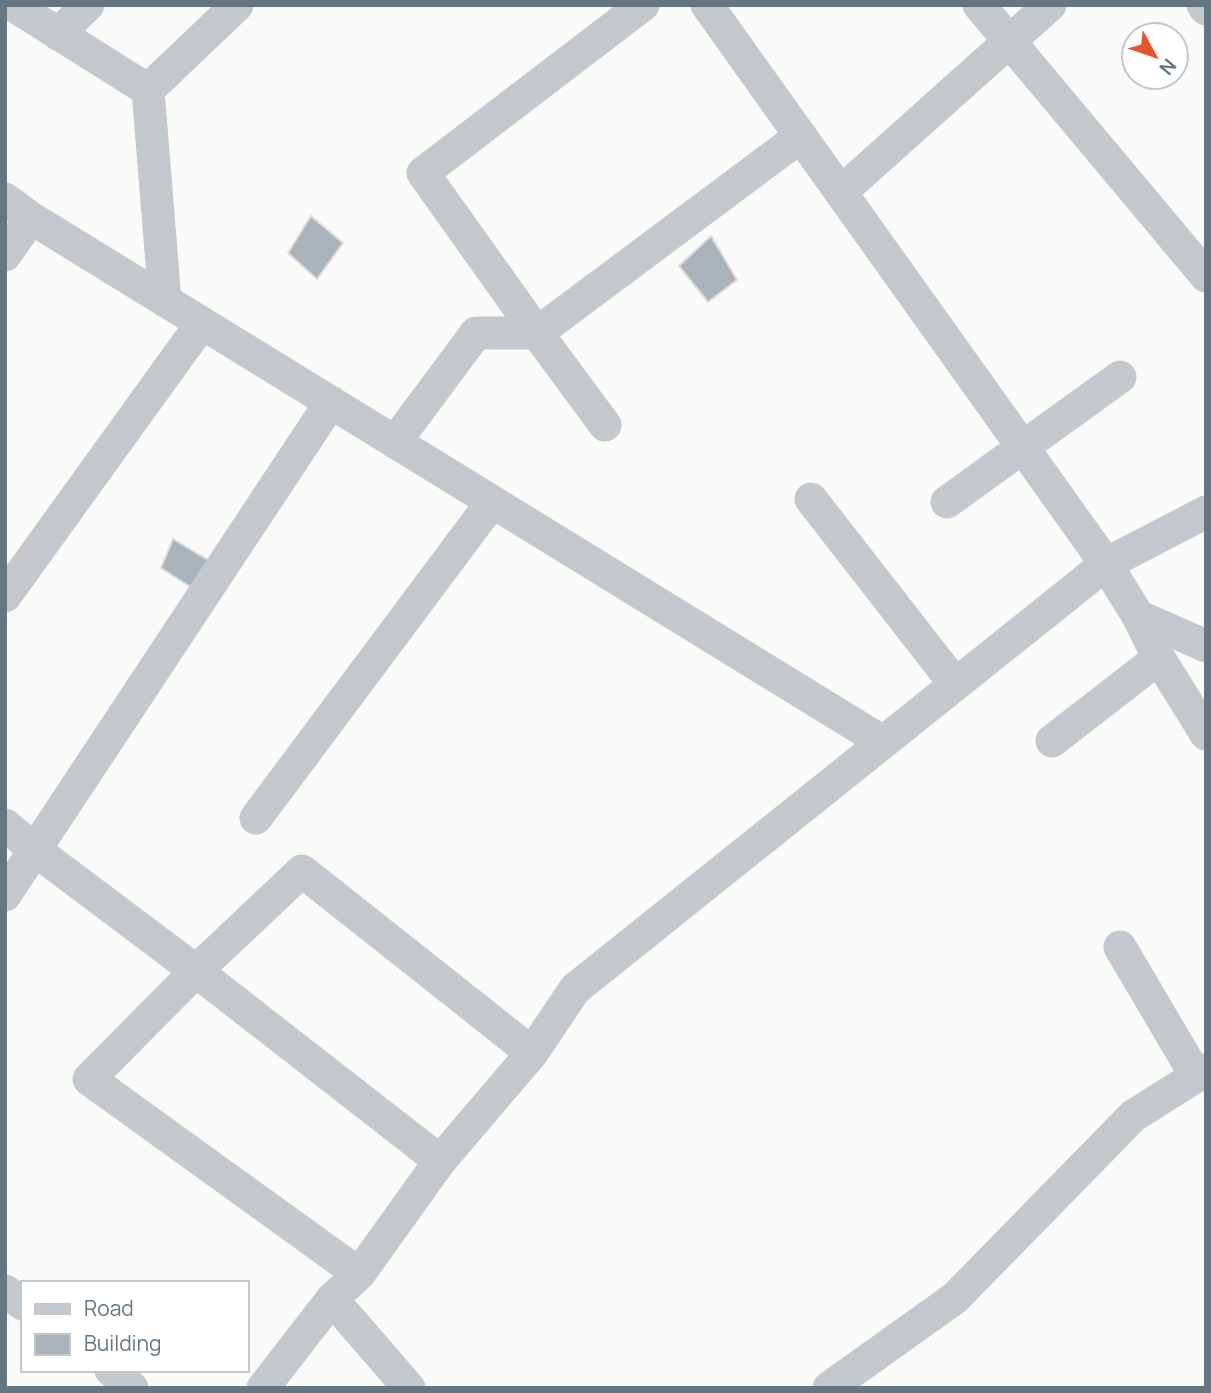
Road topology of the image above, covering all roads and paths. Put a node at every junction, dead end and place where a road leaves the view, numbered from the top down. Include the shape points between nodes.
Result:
1 (13, 5) edge
2 (88, 5) edge
3 (237, 5) edge
4 (643, 5) edge
5 (707, 5) edge
6 (979, 5) edge
7 (1049, 5) edge
8 (58, 34) junction
9 (1009, 42) junction
10 (148, 90) junction
11 (801, 136) junction
12 (841, 192) junction
13 (18, 208) edge
14 (5, 255) edge
15 (1206, 276) edge
16 (165, 300) junction
17 (202, 323) junction
18 (537, 333) junction
19 (1120, 377) dead end
20 (331, 402) junction
21 (605, 425) dead end
22 (395, 442) junction
23 (1023, 447) junction
24 (811, 499) dead end
25 (492, 502) junction
26 (947, 502) dead end
27 (1206, 512) edge
28 (1106, 564) junction
29 (5, 596) edge
30 (1138, 616) junction
31 (1206, 646) edge
32 (1158, 658) junction
33 (955, 684) junction
34 (1206, 734) edge
35 (1052, 741) dead end
36 (883, 742) junction
37 (256, 818) dead end
38 (5, 825) edge
39 (35, 850) junction
40 (5, 895) edge
41 (1120, 947) dead end
42 (196, 971) junction
43 (532, 1053) junction
44 (1201, 1073) edge
45 (440, 1161) junction
46 (359, 1273) junction
47 (5, 1292) edge
48 (332, 1299) junction
49 (21, 1303) edge
50 (113, 1372) edge
51 (132, 1388) edge
52 (263, 1388) edge
53 (409, 1388) edge
54 (829, 1388) edge

1 - 8 street
2 - 8 street
3 - 10 street
4 - 18 street via 424,173
5 - 11 street
6 - 9 street
7 - 9 street
8 - 10 street
9 - 12 street
9 - 15 street
10 - 16 street
11 - 12 street
11 - 18 street
12 - 23 street
13 - 14 street
13 - 16 street
16 - 17 street
17 - 20 street
17 - 29 street
18 - 21 street
18 - 22 street via 476,333
19 - 23 street
20 - 22 street
20 - 39 street
22 - 25 street
23 - 26 street
23 - 28 street
24 - 33 street
25 - 36 street
25 - 37 street
27 - 28 street
28 - 30 street
28 - 33 street
30 - 31 street
30 - 32 street
32 - 34 street
32 - 35 street
33 - 36 street
36 - 43 street via 575,989
38 - 39 street
39 - 40 street
39 - 42 street
41 - 44 street
42 - 43 street via 302,871
42 - 45 street
42 - 46 street via 89,1079
43 - 45 street
44 - 54 street via 1133,1116 955,1298
45 - 46 street
46 - 48 street
47 - 49 street
48 - 52 street
48 - 53 street
50 - 51 street

